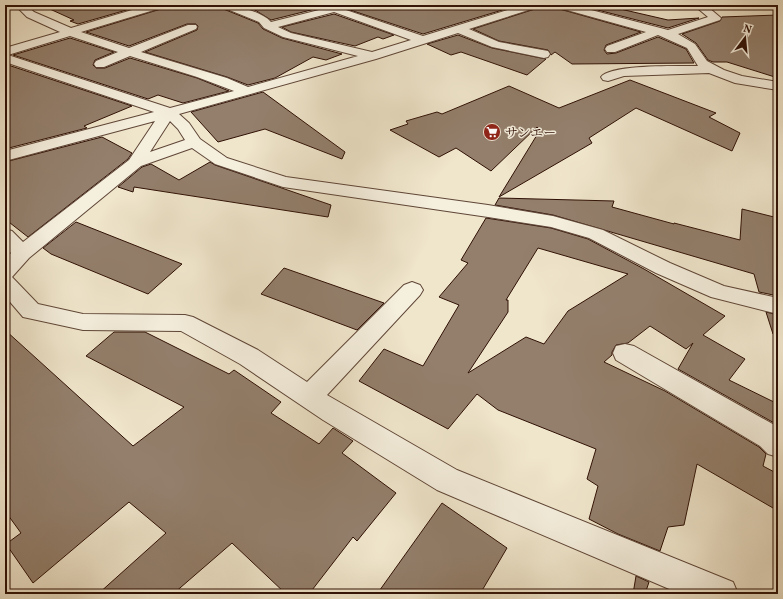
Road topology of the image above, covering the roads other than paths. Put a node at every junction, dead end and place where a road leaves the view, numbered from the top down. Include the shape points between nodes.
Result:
1 (20, 5) edge
2 (118, 5) edge
3 (160, 5) edge
4 (226, 5) edge
5 (322, 5) edge
6 (348, 5) edge
7 (534, 5) edge
8 (560, 5) edge
9 (704, 5) edge
10 (334, 9) junction
11 (137, 12) junction
12 (268, 26) junction
13 (192, 27) dead end
14 (459, 29) junction
15 (663, 32) junction
16 (70, 33) junction
17 (423, 40) junction
18 (611, 49) dead end
19 (5, 52) edge
20 (130, 52) junction
21 (544, 54) dead end
22 (372, 56) junction
23 (5, 58) edge
24 (100, 64) dead end
25 (711, 69) junction
26 (608, 78) dead end
27 (778, 86) edge
28 (247, 92) junction
29 (168, 112) junction
30 (194, 142) junction
31 (5, 156) edge
32 (135, 163) junction
33 (5, 235) edge
34 (22, 253) junction
35 (5, 272) edge
36 (5, 282) edge
37 (412, 290) dead end
38 (778, 306) edge
39 (625, 353) dead end
40 (309, 397) junction
41 (778, 445) edge
42 (721, 594) edge

1 - 16 street via 38,19
2 - 11 street
3 - 11 street
4 - 12 street via 263,20
5 - 10 street
6 - 10 street
7 - 14 street
8 - 15 street
9 - 15 street via 700,6 716,18
10 - 12 street
10 - 17 street
11 - 16 street
12 - 22 street via 287,35
13 - 20 street
14 - 17 street
14 - 21 street via 496,45
15 - 18 street
15 - 25 street via 691,46 703,64
16 - 19 street
16 - 20 street
17 - 22 street
20 - 24 street
20 - 28 street via 221,80
22 - 28 street
23 - 29 street
25 - 26 street via 622,72
25 - 27 street via 740,80
28 - 29 street
29 - 30 street via 184,126
29 - 31 street
29 - 32 street
30 - 32 street
30 - 38 street via 221,161 283,182 488,211 553,222 596,234 718,292
32 - 34 street
33 - 34 street
34 - 35 street
36 - 40 street via 31,311 83,322 184,323 249,357
37 - 40 street
39 - 41 street via 770,437
40 - 42 street via 447,480

